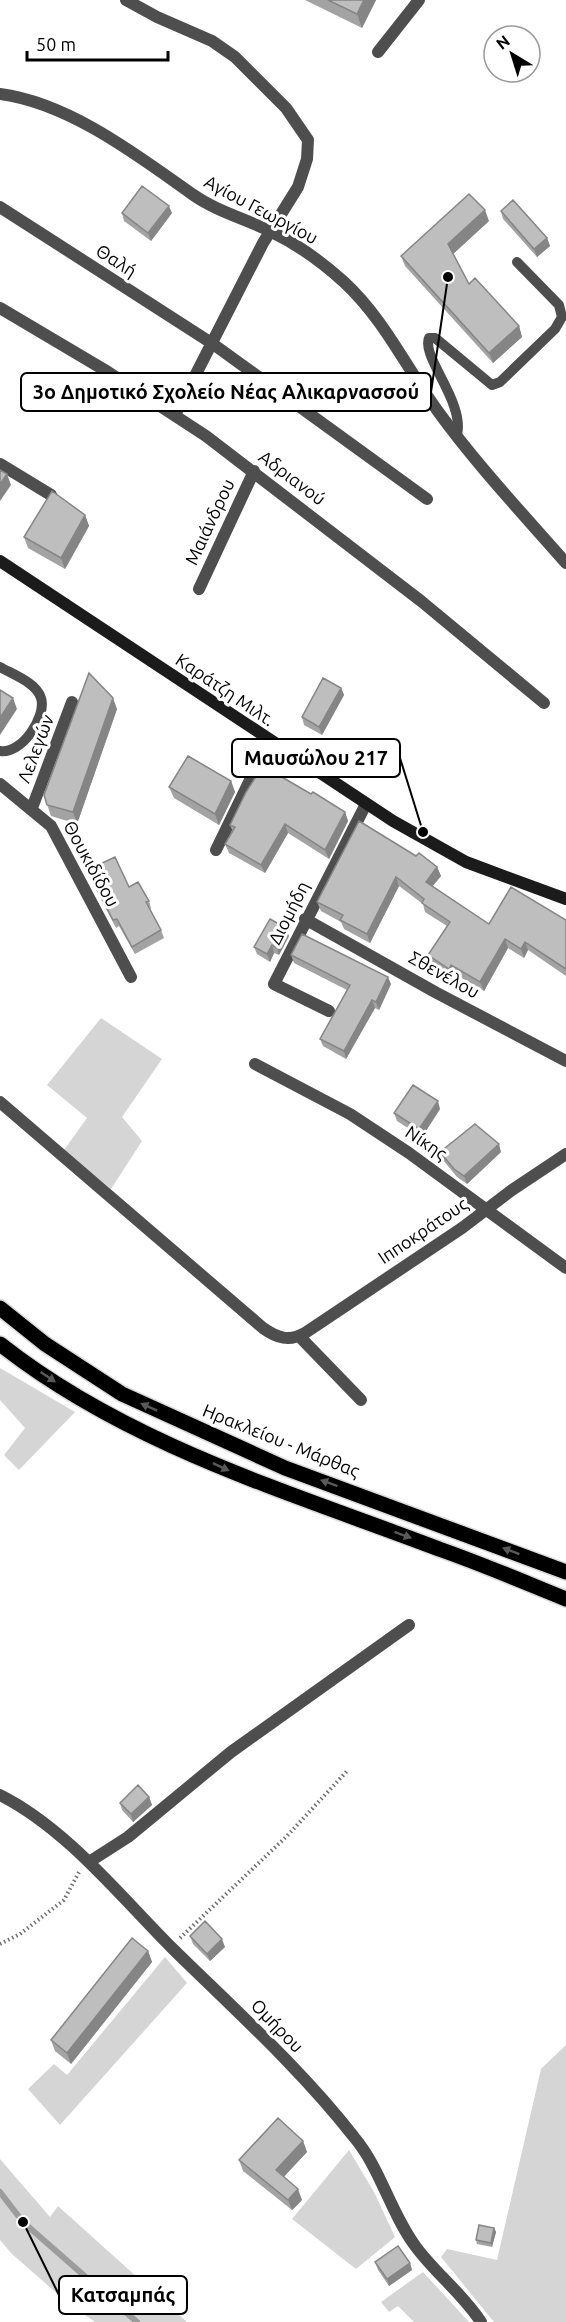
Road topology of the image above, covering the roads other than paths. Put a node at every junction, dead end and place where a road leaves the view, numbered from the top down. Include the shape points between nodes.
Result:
1 (126, 0) edge
2 (419, 0) edge
3 (378, 52) dead end
4 (0, 94) edge
5 (0, 207) edge
6 (270, 231) junction
7 (517, 262) dead end
8 (0, 308) edge
9 (213, 344) junction
10 (175, 415) junction
11 (458, 435) junction
12 (0, 465) edge
13 (254, 471) junction
14 (51, 495) edge
15 (427, 499) dead end
16 (0, 561) edge
17 (566, 563) edge
18 (199, 589) dead end
19 (0, 667) edge
20 (72, 702) dead end
21 (544, 703) dead end
22 (269, 741) junction
23 (0, 751) edge
24 (0, 784) edge
25 (366, 804) junction
26 (32, 808) junction
27 (216, 850) dead end
28 (566, 899) edge
29 (305, 919) junction
30 (132, 977) dead end
31 (329, 1011) dead end
32 (566, 1061) edge
33 (255, 1064) dead end
34 (0, 1102) edge
35 (566, 1154) edge
36 (487, 1209) junction
37 (566, 1268) edge
38 (0, 1308) edge
39 (299, 1336) junction
40 (0, 1344) edge
41 (361, 1400) dead end
42 (566, 1572) edge
43 (566, 1599) edge
44 (409, 1625) dead end
45 (0, 1795) edge
46 (89, 1862) junction
47 (481, 2322) edge

1 - 6 street via 226,50 303,129 309,147 304,170 298,187
2 - 3 street
4 - 6 street, Αγίου Γεωργίου via 34,102 89,128 142,158 199,199
5 - 9 street, Θαλή
6 - 9 street
6 - 11 street, Αγίου Γεωργίου via 316,259 361,299
7 - 11 lane via 559,304 562,317 555,329 500,382 492,385 435,338 429,338 429,352 459,414
8 - 10 street, Αδριανού
9 - 10 street
9 - 15 street, Θαλή
10 - 13 street, Αδριανού
11 - 17 street, Αγίου Γεωργίου
12 - 14 street
13 - 18 street, Μαιάνδρου
13 - 21 street, Αδριανού
16 - 22 street, Καράτζη Μιλτ.
19 - 23 lane via 29,684 42,698 39,716 26,740 15,750
20 - 26 street, Λελεγών
22 - 25 street, Καράτζη Μιλτ.
22 - 27 street
24 - 26 street, Θουκιδίδου
25 - 28 street, Καράτζη Μιλτ. via 466,862
25 - 29 street, Διομήδη
26 - 30 street, Θουκιδίδου via 51,826 65,848
29 - 31 street, Διομήδη via 274,984
29 - 32 street, Σθενέλου
33 - 36 street, Νίκης via 350,1114
34 - 39 street via 263,1328 281,1338
35 - 36 street, Ιπποκράτους
36 - 37 street, Νίκης
36 - 39 street, Ιπποκράτους
42 -> 38 main road, Ηρακλείου - Μάρθας via 285,1468 122,1394 45,1344
39 - 41 street
40 -> 43 main road via 63,1388 123,1421 251,1481
44 - 46 street via 231,1752 128,1837
45 - 46 street, Ομήρου via 28,1810
46 - 47 street, Ομήρου via 237,2010 355,2137 371,2162 390,2207 416,2247

